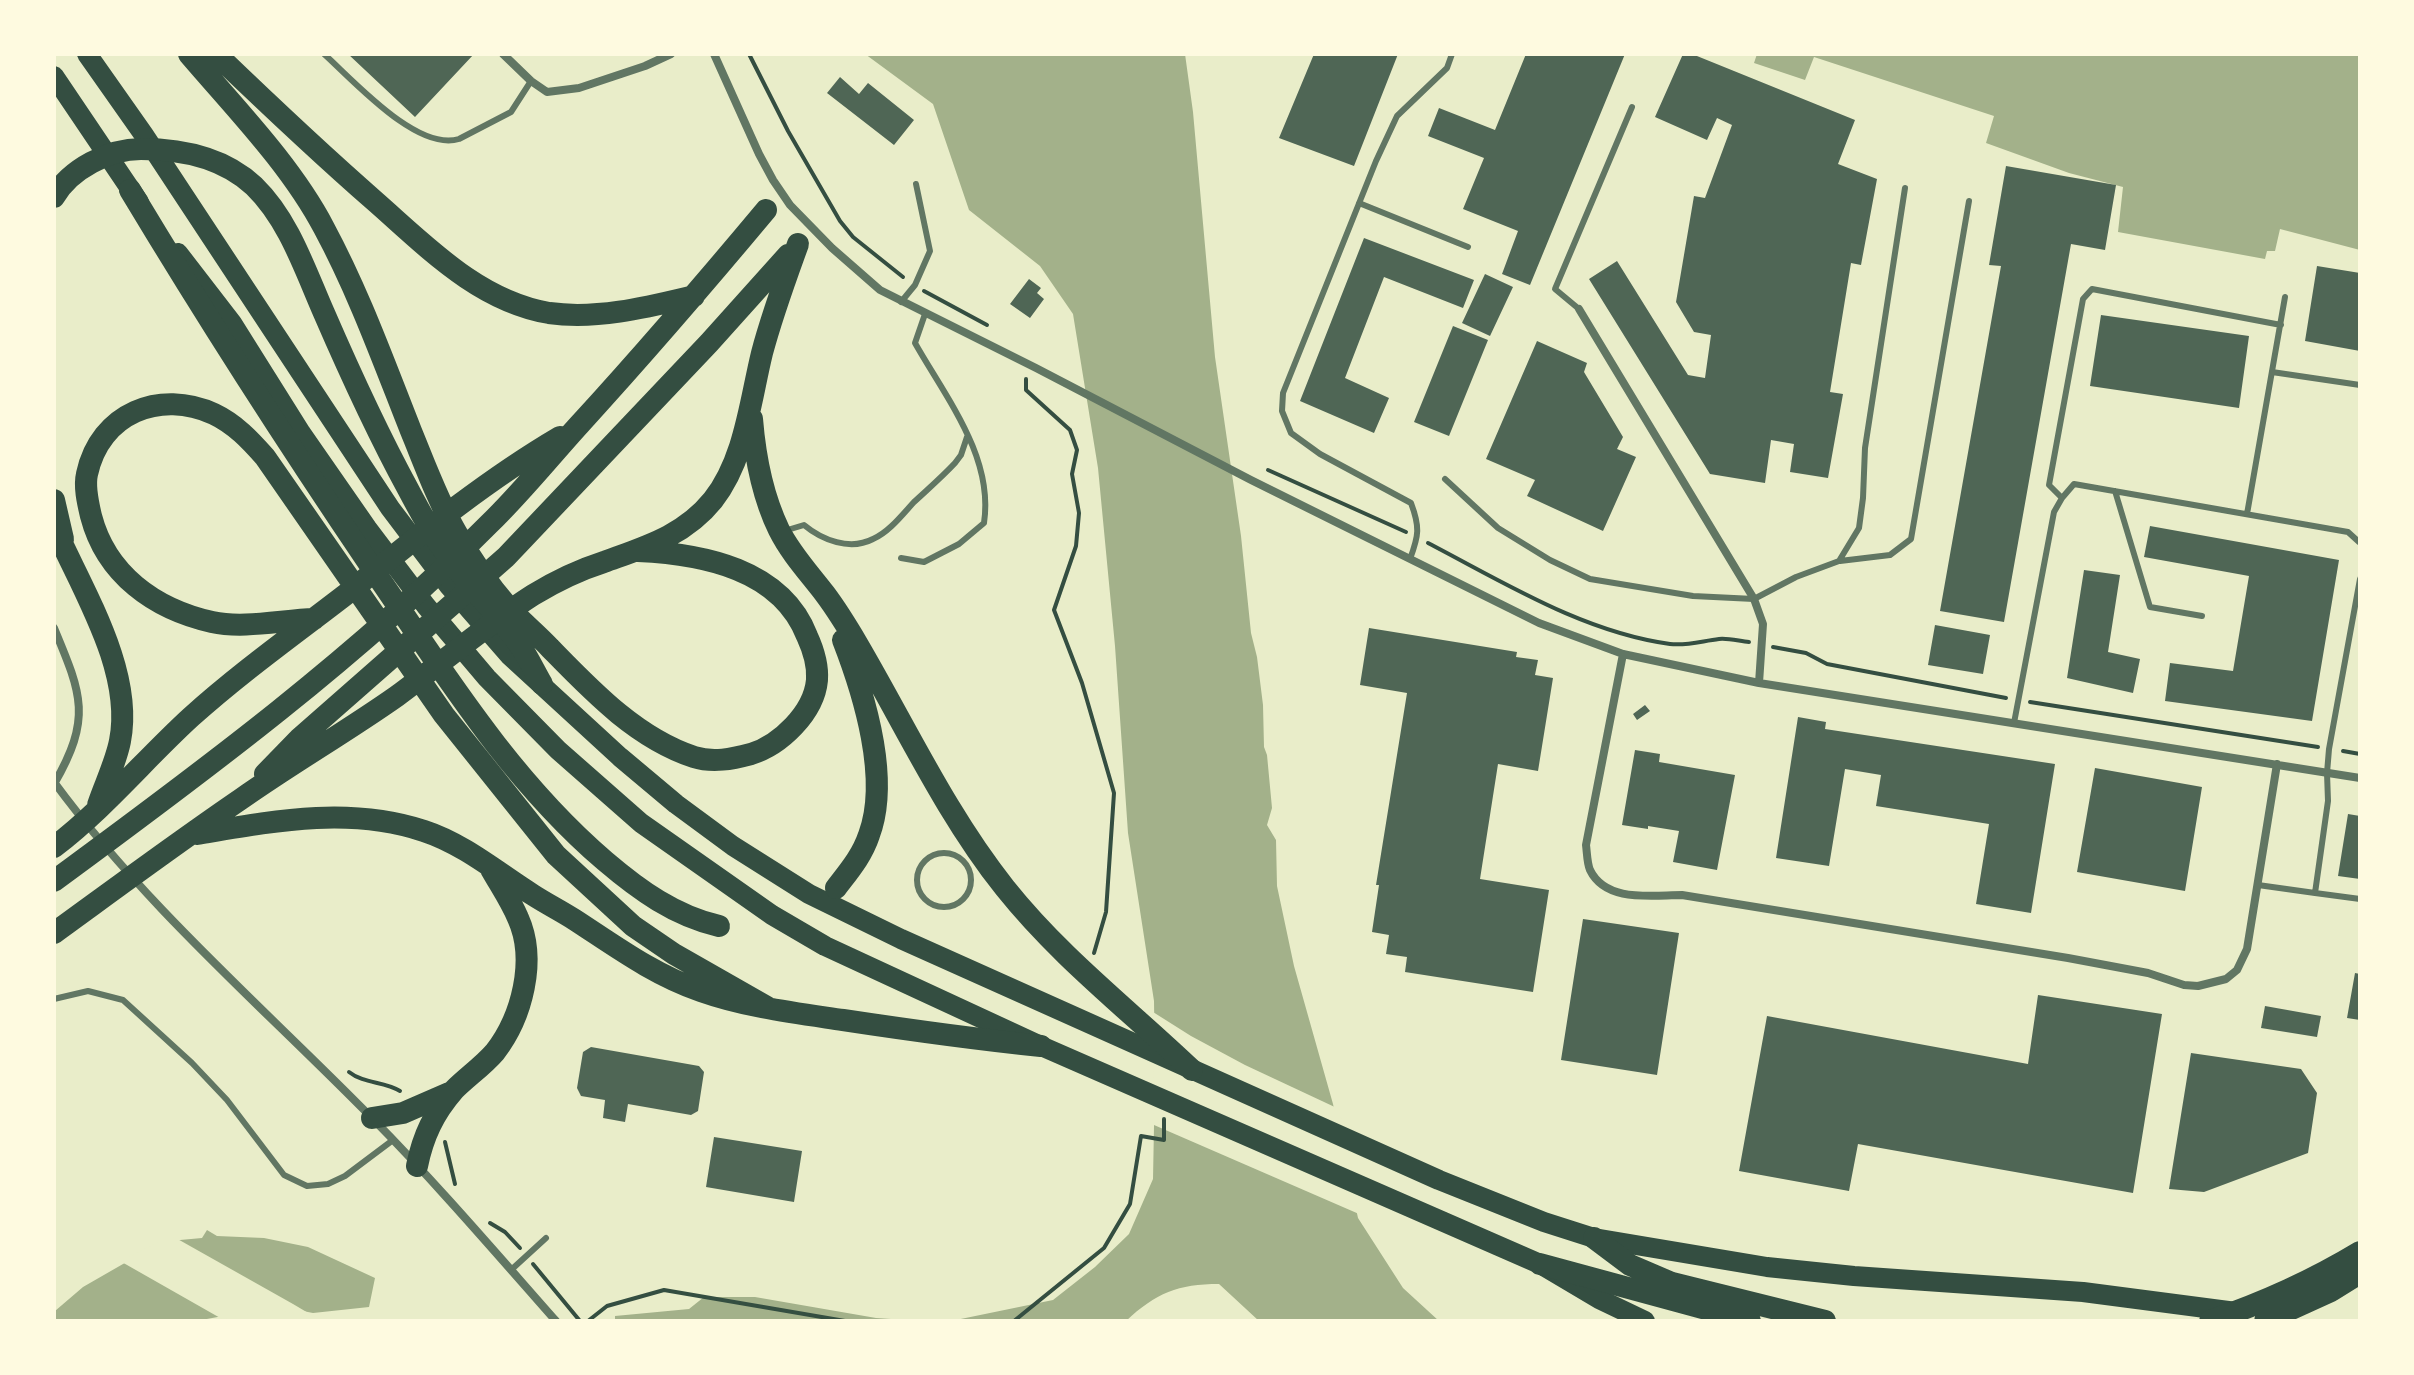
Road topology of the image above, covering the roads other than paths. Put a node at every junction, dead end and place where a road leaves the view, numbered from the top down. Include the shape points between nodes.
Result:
1 (87, 54) edge
2 (189, 54) edge
3 (216, 54) edge
4 (324, 54) edge
5 (503, 54) edge
6 (671, 54) edge
7 (714, 54) edge
8 (1452, 54) edge
9 (54, 76) edge
10 (531, 81) junction
11 (1632, 107) dead end
12 (916, 184) dead end
13 (1905, 188) dead end
14 (130, 190) joint
15 (54, 197) edge
16 (1969, 201) dead end
17 (1359, 203) junction
18 (766, 210) dead end
19 (1468, 247) dead end
20 (694, 296) junction
21 (2285, 297) dead end
22 (901, 302) junction
23 (1579, 309) joint
24 (925, 314) junction
25 (2281, 325) junction
26 (2272, 372) junction
27 (2360, 385) edge
28 (751, 406) junction
29 (578, 426) junction
30 (967, 436) junction
31 (1445, 479) dead end
32 (2115, 491) junction
33 (2062, 498) junction
34 (54, 500) edge
35 (2247, 514) junction
36 (54, 526) edge
37 (780, 532) junction
38 (2360, 533) edge
39 (360, 534) junction
40 (2359, 544) edge
41 (638, 551) junction
42 (65, 552) junction
43 (901, 558) dead end
44 (1410, 559) junction
45 (1839, 561) junction
46 (2360, 579) edge
47 (827, 597) junction
48 (1754, 599) junction
49 (2202, 616) dead end
50 (314, 619) junction
51 (54, 628) edge
52 (522, 645) junction
53 (1623, 654) junction
54 (1759, 683) junction
55 (542, 684) joint
56 (2014, 723) junction
57 (2277, 764) junction
58 (2327, 773) junction
59 (2360, 778) edge
60 (54, 784) edge
61 (243, 798) junction
62 (96, 810) junction
63 (192, 834) junction
64 (54, 847) edge
65 (970, 856) junction
66 (488, 865) junction
67 (54, 881) edge
68 (2258, 885) junction
69 (836, 888) dead end
70 (2315, 893) junction
71 (2360, 899) edge
72 (719, 926) dead end
73 (54, 933) edge
74 (54, 999) edge
75 (767, 1007) junction
76 (1153, 1043) junction
77 (1041, 1046) junction
78 (1192, 1070) joint
79 (454, 1090) junction
80 (372, 1118) junction
81 (393, 1140) junction
82 (417, 1166) junction
83 (546, 1238) dead end
84 (1594, 1238) junction
85 (2360, 1252) edge
86 (1540, 1264) junction
87 (511, 1270) junction
88 (2360, 1273) edge
89 (2256, 1319) edge
90 (556, 1321) edge
91 (1645, 1321) edge
92 (1750, 1321) edge
93 (1825, 1321) edge
94 (2210, 1321) edge
95 (2281, 1321) edge

1 - 52 highway via 390,508 449,586
2 - 52 highway via 285,169 323,225 455,532 507,605
3 - 20 highway via 441,258 495,295 550,313 577,314
4 - 10 lane via 398,121 441,140 459,139 511,112
5 - 10 street
6 - 10 street via 579,88 547,92
7 - 22 street via 759,154 790,205 880,290
8 - 17 lane via 1447,68 1397,116
9 - 14 highway
11 - 23 lane via 1555,289
12 - 22 lane via 930,251
13 - 45 lane via 1865,448 1859,528
14 - 39 highway via 256,393
15 - 52 highway via 83,168 136,149 203,156 254,186 294,243 408,490 445,553
16 - 45 lane via 1911,539 1890,555
17 - 19 lane
17 - 44 lane via 1283,393 1282,411 1291,433 1320,454 1411,503 1418,538
18 - 20 highway
20 - 29 highway
21 - 25 lane
22 - 24 street
23 - 48 street
24 - 30 lane via 915,343
24 - 44 street
25 - 26 lane
25 - 33 lane via 2092,289 2083,299 2049,485
26 - 27 lane
26 - 35 lane
28 - 37 highway via 765,492
28 - 41 highway via 736,459 714,499 682,530
28 - 61 highway via 798,244 506,557 300,738
29 - 50 highway via 472,494
29 - 67 highway via 489,524 335,665
30 - 37 lane via 955,463 872,540 834,542 804,525
30 - 43 lane via 981,467 987,502 984,523 924,562
31 - 48 lane via 1498,528 1590,579 1693,596
32 - 33 lane via 2074,484
32 - 35 lane
32 - 49 lane via 2150,607
33 - 56 lane via 2054,512
34 - 42 highway
35 - 40 lane via 2348,532
36 - 42 highway
37 - 47 highway
38 - 40 lane
39 - 72 highway via 463,700 542,802 657,901
39 - 77 highway via 487,678 641,823 825,946
41 - 52 highway via 703,558 746,572 777,592 800,618 817,680 809,705 790,732 741,757 695,757 625,718
41 - 61 highway via 581,570 513,608 397,696
42 - 62 highway via 110,651 123,712 120,741
44 - 53 street via 1539,623
45 - 48 lane
46 - 58 lane
47 - 65 highway via 952,811
47 - 69 highway via 872,739 877,806 860,856
48 - 54 street via 1763,624
50 - 62 highway via 191,717
50 - 75 highway via 215,623 160,603 134,586 111,562 88,502 86,477 100,441 135,410 150,406 184,405 233,425 265,457 444,715 556,855 633,926
51 - 60 street via 80,705 74,745
52 - 55 highway
53 - 54 street
53 - 68 street via 1586,845 1589,868 1609,891 1682,895 2068,958 2198,986 2226,979 2237,970 2247,949
54 - 56 street
55 - 76 highway via 676,804 809,894 901,939
56 - 57 street
57 - 58 street
57 - 68 street
58 - 59 street
58 - 70 lane
60 - 80 street via 176,925
61 - 63 highway
62 - 64 highway
63 - 66 highway via 294,819 358,817 427,832
63 - 73 highway
65 - 65 lane via 938,854 922,864 917,882 924,899 941,907 959,903 971,879
65 - 76 highway
66 - 75 highway via 665,977
66 - 79 highway via 519,919 524,990 494,1053
68 - 70 lane
70 - 71 lane
74 - 81 lane via 88,991 123,1000 227,1100 284,1175 307,1186 345,1176
75 - 77 highway via 942,1036
76 - 78 highway
77 - 86 highway via 1158,1104
78 - 84 highway via 1470,1194
79 - 80 highway via 403,1113
79 - 82 highway via 429,1124
80 - 81 street
81 - 82 street
82 - 87 street
83 - 87 lane
84 - 89 highway via 1767,1267 2083,1292
84 - 93 highway via 1630,1265 1672,1283
85 - 94 highway via 2286,1292
86 - 91 highway
86 - 92 highway
87 - 90 street
88 - 89 highway via 2331,1291
89 - 95 highway

